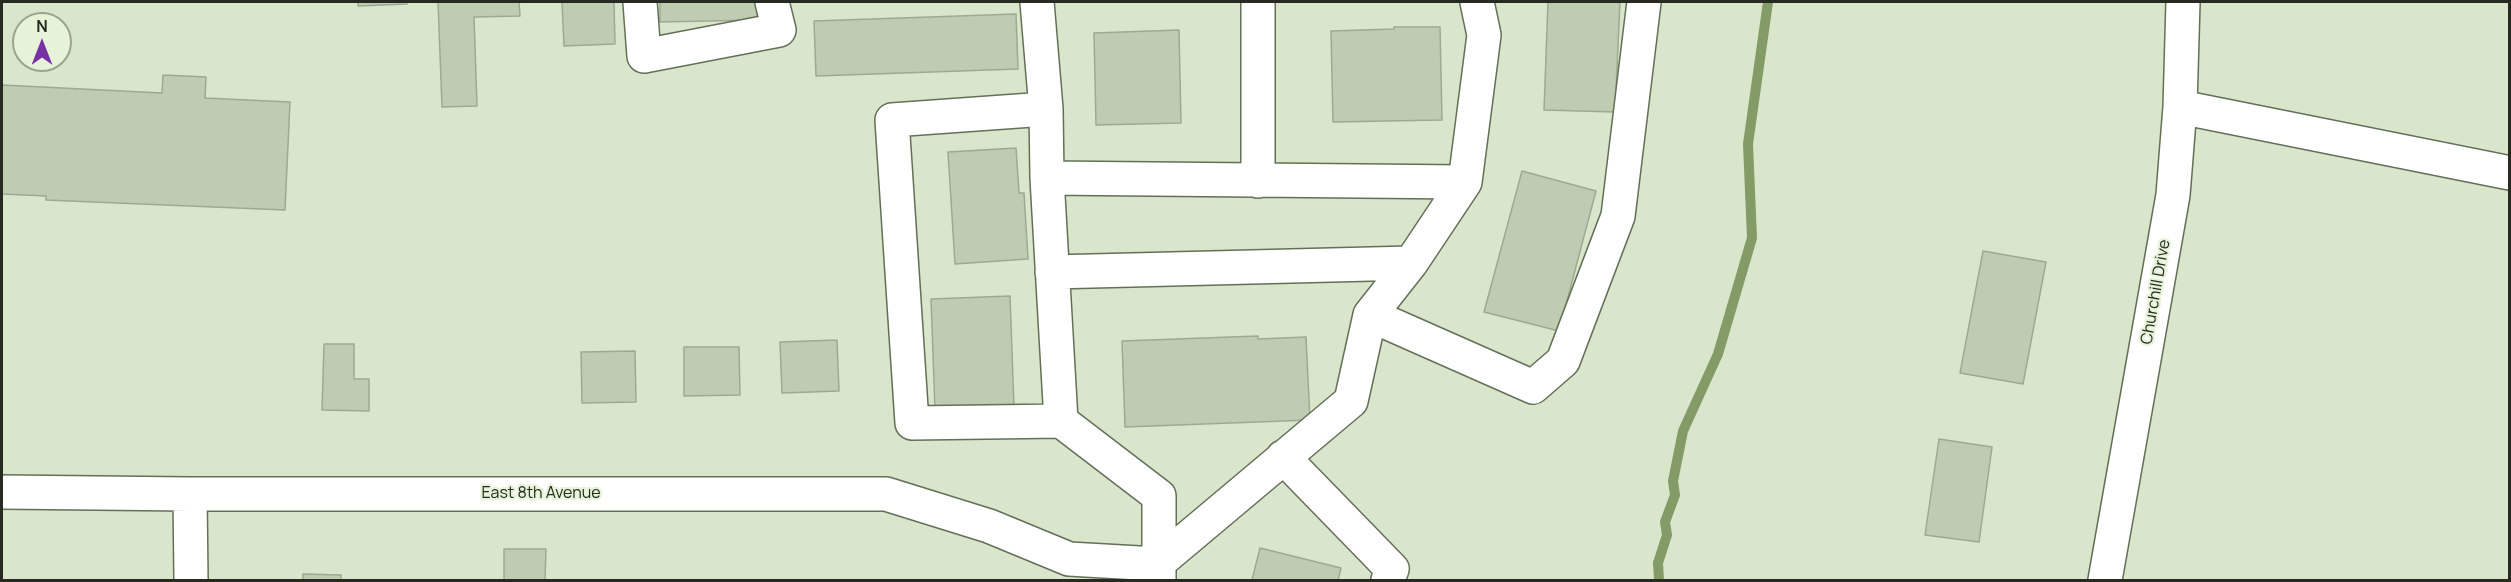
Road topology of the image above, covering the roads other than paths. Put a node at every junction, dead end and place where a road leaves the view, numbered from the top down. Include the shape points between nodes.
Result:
1 (640, 2) edge
2 (1037, 2) edge
3 (1258, 2) edge
4 (1477, 2) edge
5 (1644, 2) edge
6 (2183, 2) edge
7 (775, 16) edge
8 (2180, 107) junction
9 (1046, 109) junction
10 (2510, 172) edge
11 (1047, 178) junction
12 (1258, 181) junction
13 (1465, 182) junction
14 (1410, 263) junction
15 (1052, 272) junction
16 (1370, 315) junction
17 (1062, 422) junction
18 (1283, 457) junction
19 (2, 492) edge
20 (190, 494) junction
21 (1158, 572) edge
22 (190, 580) edge
23 (1388, 580) edge
24 (2105, 580) edge

1 - 7 street via 644,56
2 - 9 street
3 - 12 street
4 - 13 street via 1484,35
5 - 16 street via 1618,216 1563,362 1533,387
6 - 8 street, Churchill Drive
8 - 10 street
8 - 24 street, Churchill Drive via 2173,195
9 - 11 street
9 - 17 street via 892,120 912,423
11 - 12 street
11 - 15 street
12 - 13 street
13 - 14 street
14 - 15 street
14 - 16 street
15 - 17 street
16 - 18 street via 1351,401
17 - 21 street via 1159,496
18 - 21 street
18 - 23 street via 1392,569
19 - 20 street, East 8th Avenue
20 - 21 street, East 8th Avenue via 886,494 989,526 1069,559
20 - 22 street

